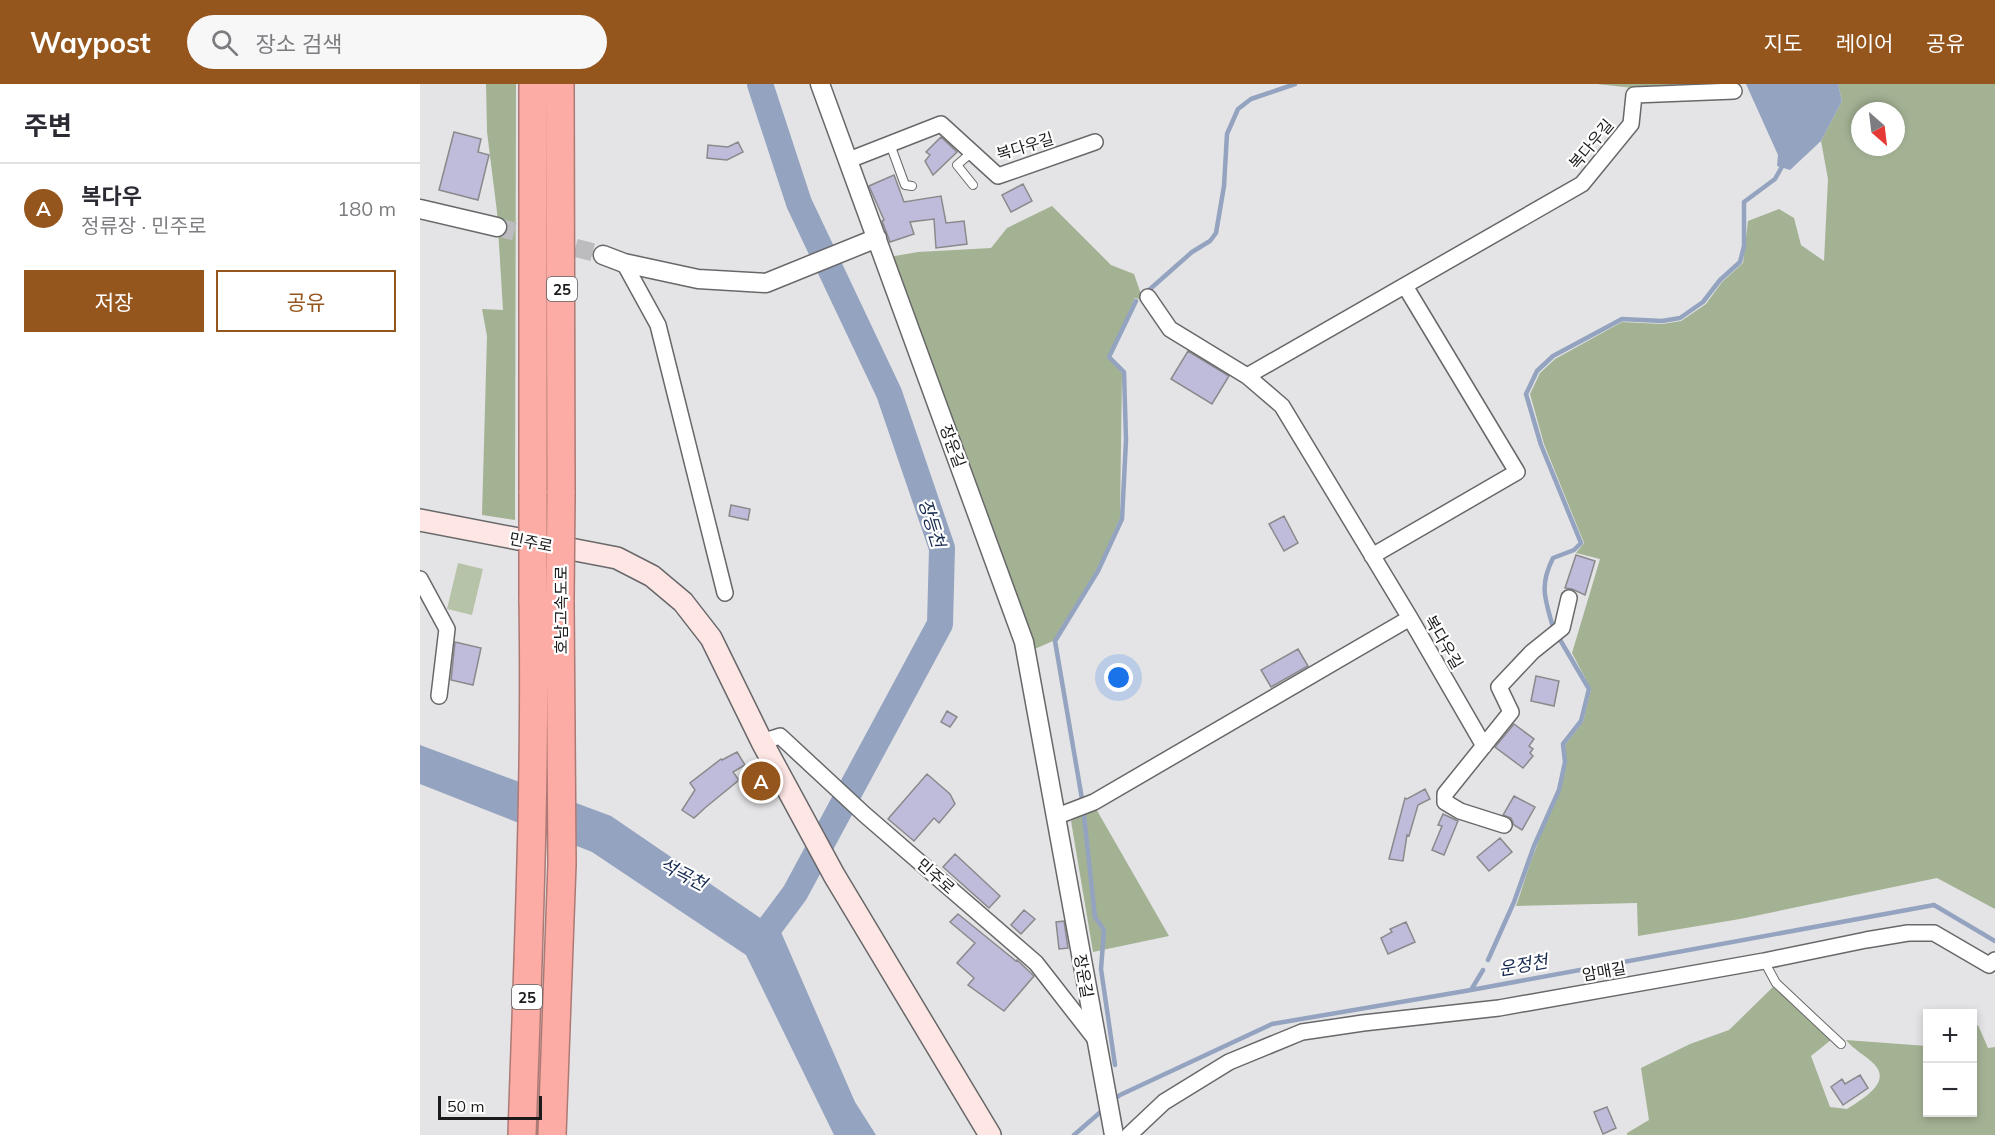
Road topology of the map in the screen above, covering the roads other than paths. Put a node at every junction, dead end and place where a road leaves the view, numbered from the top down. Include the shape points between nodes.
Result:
1 (533, 84) edge
2 (560, 84) edge
3 (820, 84) edge
4 (1734, 91) dead end
5 (1095, 142) dead end
6 (890, 144) junction
7 (972, 152) junction
8 (849, 160) junction
9 (973, 185) dead end
10 (912, 186) dead end
11 (420, 209) edge
12 (497, 227) tunnel mouth
13 (877, 238) junction
14 (603, 255) tunnel mouth
15 (624, 263) junction
16 (1405, 286) junction
17 (1148, 297) dead end
18 (1247, 376) junction
19 (420, 520) edge
20 (1372, 556) junction
21 (420, 579) edge
22 (725, 593) dead end
23 (1569, 598) dead end
24 (1410, 618) junction
25 (439, 696) dead end
26 (762, 742) junction
27 (1484, 746) junction
28 (1055, 817) junction
29 (1504, 825) dead end
30 (1764, 961) junction
31 (1993, 963) edge
32 (1096, 1040) junction
33 (1841, 1044) dead end
34 (1119, 1134) edge
35 (522, 1135) edge
36 (552, 1135) edge
37 (990, 1135) edge

1 - 35 highway, 호남고속도로 / 25, bridge via 534,719
2 - 36 highway, 호남고속도로 / 25, bridge via 562,864
3 - 8 street, 장운길
4 - 16 street, 복다우길 via 1634,95 1631,124 1582,184
5 - 7 street, 복다우길 via 998,176
6 - 7 street, 복다우길 via 941,124
6 - 8 street, 복다우길
6 - 10 lane via 905,185
7 - 9 lane, 복다우길 via 957,165
8 - 13 street, 장운길
11 - 12 street
13 - 15 street via 766,283 698,279
13 - 28 street, 장운길 via 1024,642
14 - 15 street
15 - 22 street via 658,325
16 - 18 street, 복다우길
16 - 20 street via 1517,472
17 - 18 street, 복다우길 via 1170,329
18 - 20 street, 복다우길 via 1282,406
19 - 26 main road, 민주로 via 617,558 652,576 683,602 711,638
20 - 24 street, 복다우길
21 - 25 street via 447,629
23 - 27 street via 1562,628 1499,687 1511,712
24 - 27 street, 복다우길
24 - 28 street via 1094,802
26 - 32 street, 민주로 via 780,736 1036,963
26 - 37 main road, 민주로 via 834,875
27 - 29 street via 1444,794 1445,802 1460,812
28 - 32 street, 장운길
30 - 31 street, 암매길 via 1908,933 1934,933
30 - 33 lane via 1776,983
30 - 34 street, 암매길 via 1499,1008 1302,1032 1229,1062
32 - 34 street, 장운길

